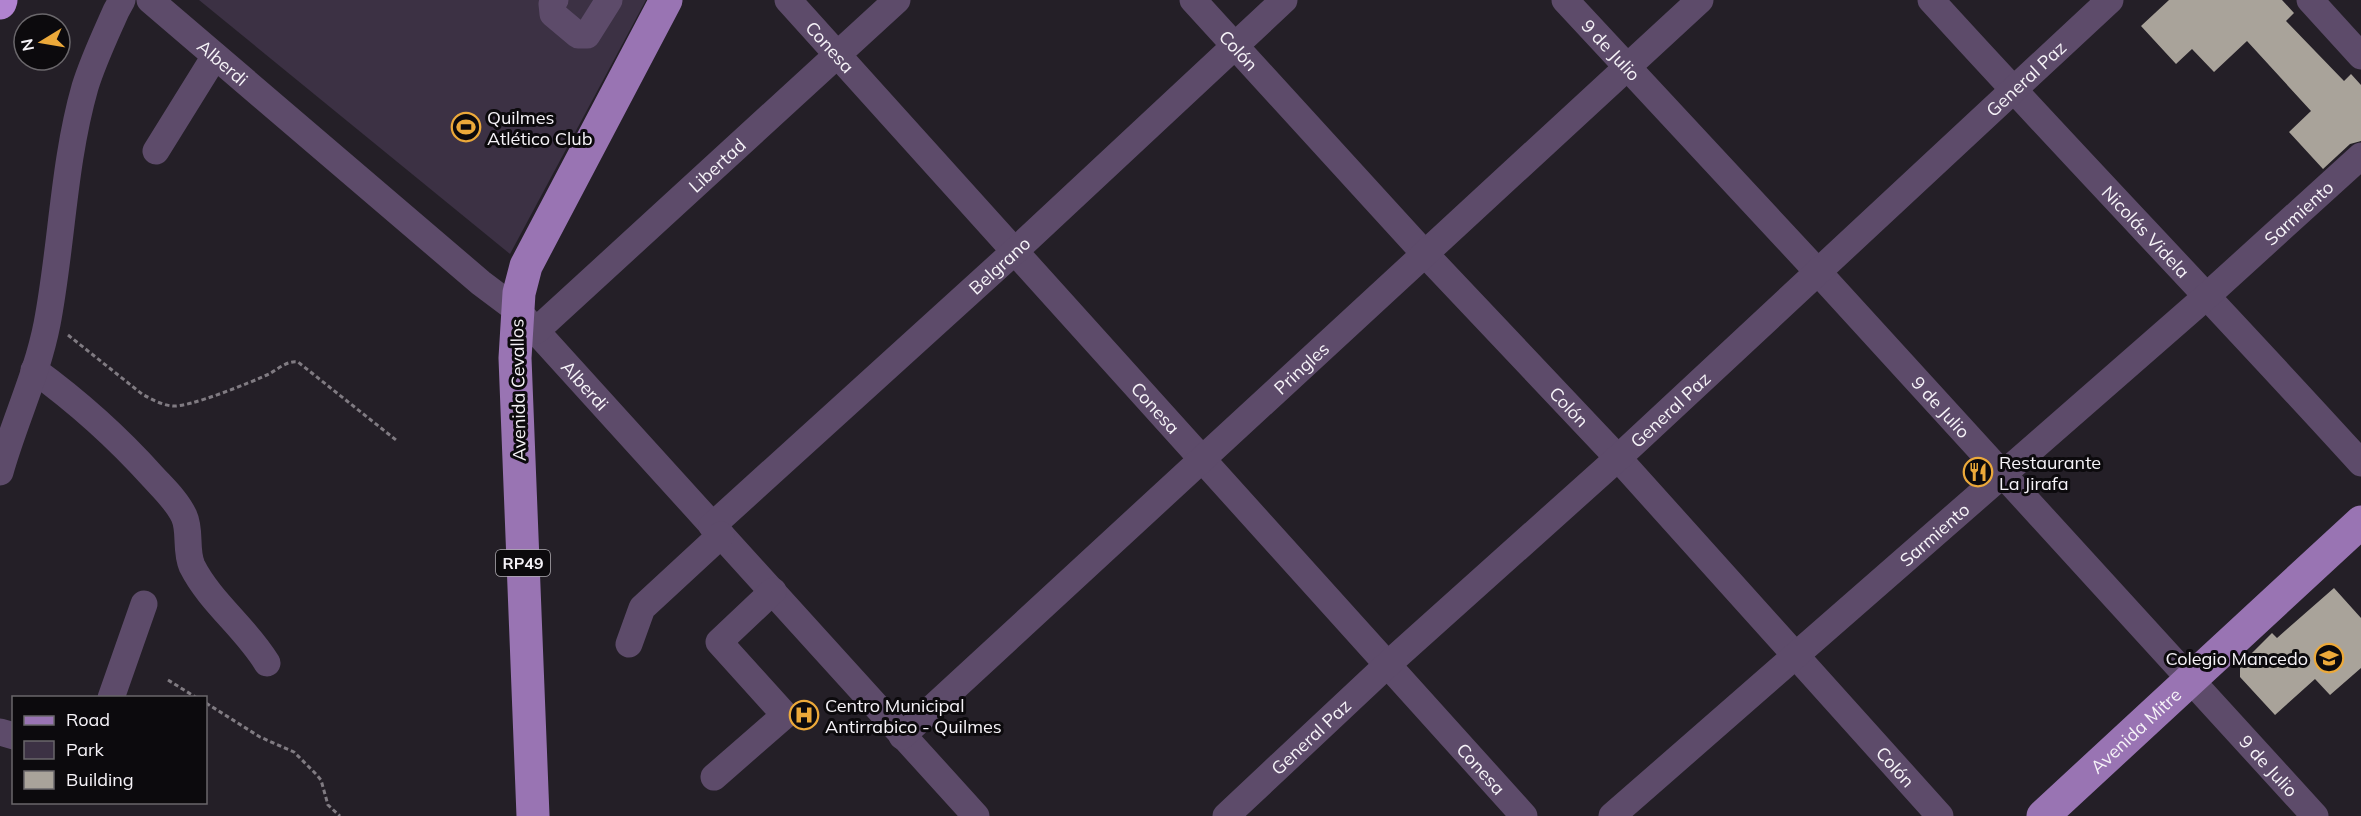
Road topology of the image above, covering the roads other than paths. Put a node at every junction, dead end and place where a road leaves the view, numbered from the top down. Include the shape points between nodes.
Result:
1 (122, 0) edge
2 (150, 0) edge
3 (555, 0) edge
4 (609, 0) edge
5 (666, 0) edge
6 (788, 0) edge
7 (897, 0) edge
8 (1193, 0) edge
9 (1284, 0) edge
10 (1565, 0) edge
11 (1700, 0) edge
12 (1931, 0) edge
13 (2110, 0) edge
14 (2310, 0) edge
15 (1235, 45) junction
16 (838, 54) junction
17 (215, 56) junction
18 (2361, 56) edge
19 (1628, 68) junction
20 (2012, 89) junction
21 (156, 151) dead end
22 (2361, 156) edge
23 (1015, 251) junction
24 (1426, 255) junction
25 (1818, 272) junction
26 (2208, 295) junction
27 (527, 320) junction
28 (34, 370) junction
29 (1618, 458) junction
30 (1201, 459) junction
31 (2361, 463) edge
32 (0, 472) edge
33 (2001, 475) junction
34 (2361, 522) edge
35 (717, 531) junction
36 (773, 591) junction
37 (144, 604) dead end
38 (628, 644) dead end
39 (1796, 653) junction
40 (267, 663) dead end
41 (1386, 666) junction
42 (2191, 681) junction
43 (112, 696) edge
44 (902, 736) junction
45 (714, 777) dead end
46 (533, 816) edge
47 (976, 816) edge
48 (1226, 816) edge
49 (1524, 816) edge
50 (1612, 816) edge
51 (1940, 816) edge
52 (2043, 816) edge
53 (2314, 816) edge

1 - 28 street via 79,110 47,321
2 - 17 street, Alberdi
3 - 4 street via 553,14 578,35 587,35
5 - 27 main road, Avenida Cevallos / RP49 via 526,266 521,279
6 - 16 street, Conesa
7 - 16 street, Libertad
8 - 15 street, Colón
9 - 15 street, Belgrano
10 - 19 street, 9 de Julio
11 - 19 street, Pringles
12 - 20 street, Nicolás Videla
13 - 20 street, General Paz
14 - 18 street
15 - 23 street, Belgrano
15 - 24 street, Colón
16 - 23 street, Conesa
16 - 27 street, Libertad
17 - 21 street
17 - 27 street, Alberdi
19 - 24 street, Pringles
19 - 25 street, 9 de Julio
20 - 25 street, General Paz
20 - 26 street, Nicolás Videla
22 - 26 street, Sarmiento
23 - 30 street, Conesa
23 - 35 street, Belgrano
24 - 29 street, Colón
24 - 30 street, Pringles
25 - 29 street, General Paz
25 - 33 street, 9 de Julio
26 - 31 street, Nicolás Videla
26 - 33 street, Sarmiento
27 - 35 street, Alberdi
27 - 46 main road, Avenida Cevallos / RP49 via 515,358
28 - 32 street
28 - 40 street via 126,446 176,503 186,523 192,566
29 - 39 street, Colón
29 - 41 street, General Paz
30 - 41 street, Conesa
30 - 44 street, Pringles
33 - 39 street, Sarmiento
33 - 42 street, 9 de Julio
34 - 42 main road, Avenida Mitre
35 - 36 street, Alberdi
35 - 38 street, Belgrano via 642,608
36 - 44 street, Alberdi
36 - 45 street via 719,642 785,715
37 - 43 street
39 - 50 street, Sarmiento
39 - 51 street, Colón
41 - 48 street, General Paz
41 - 49 street, Conesa
42 - 52 main road, Avenida Mitre
42 - 53 street, 9 de Julio
44 - 47 street, Alberdi

